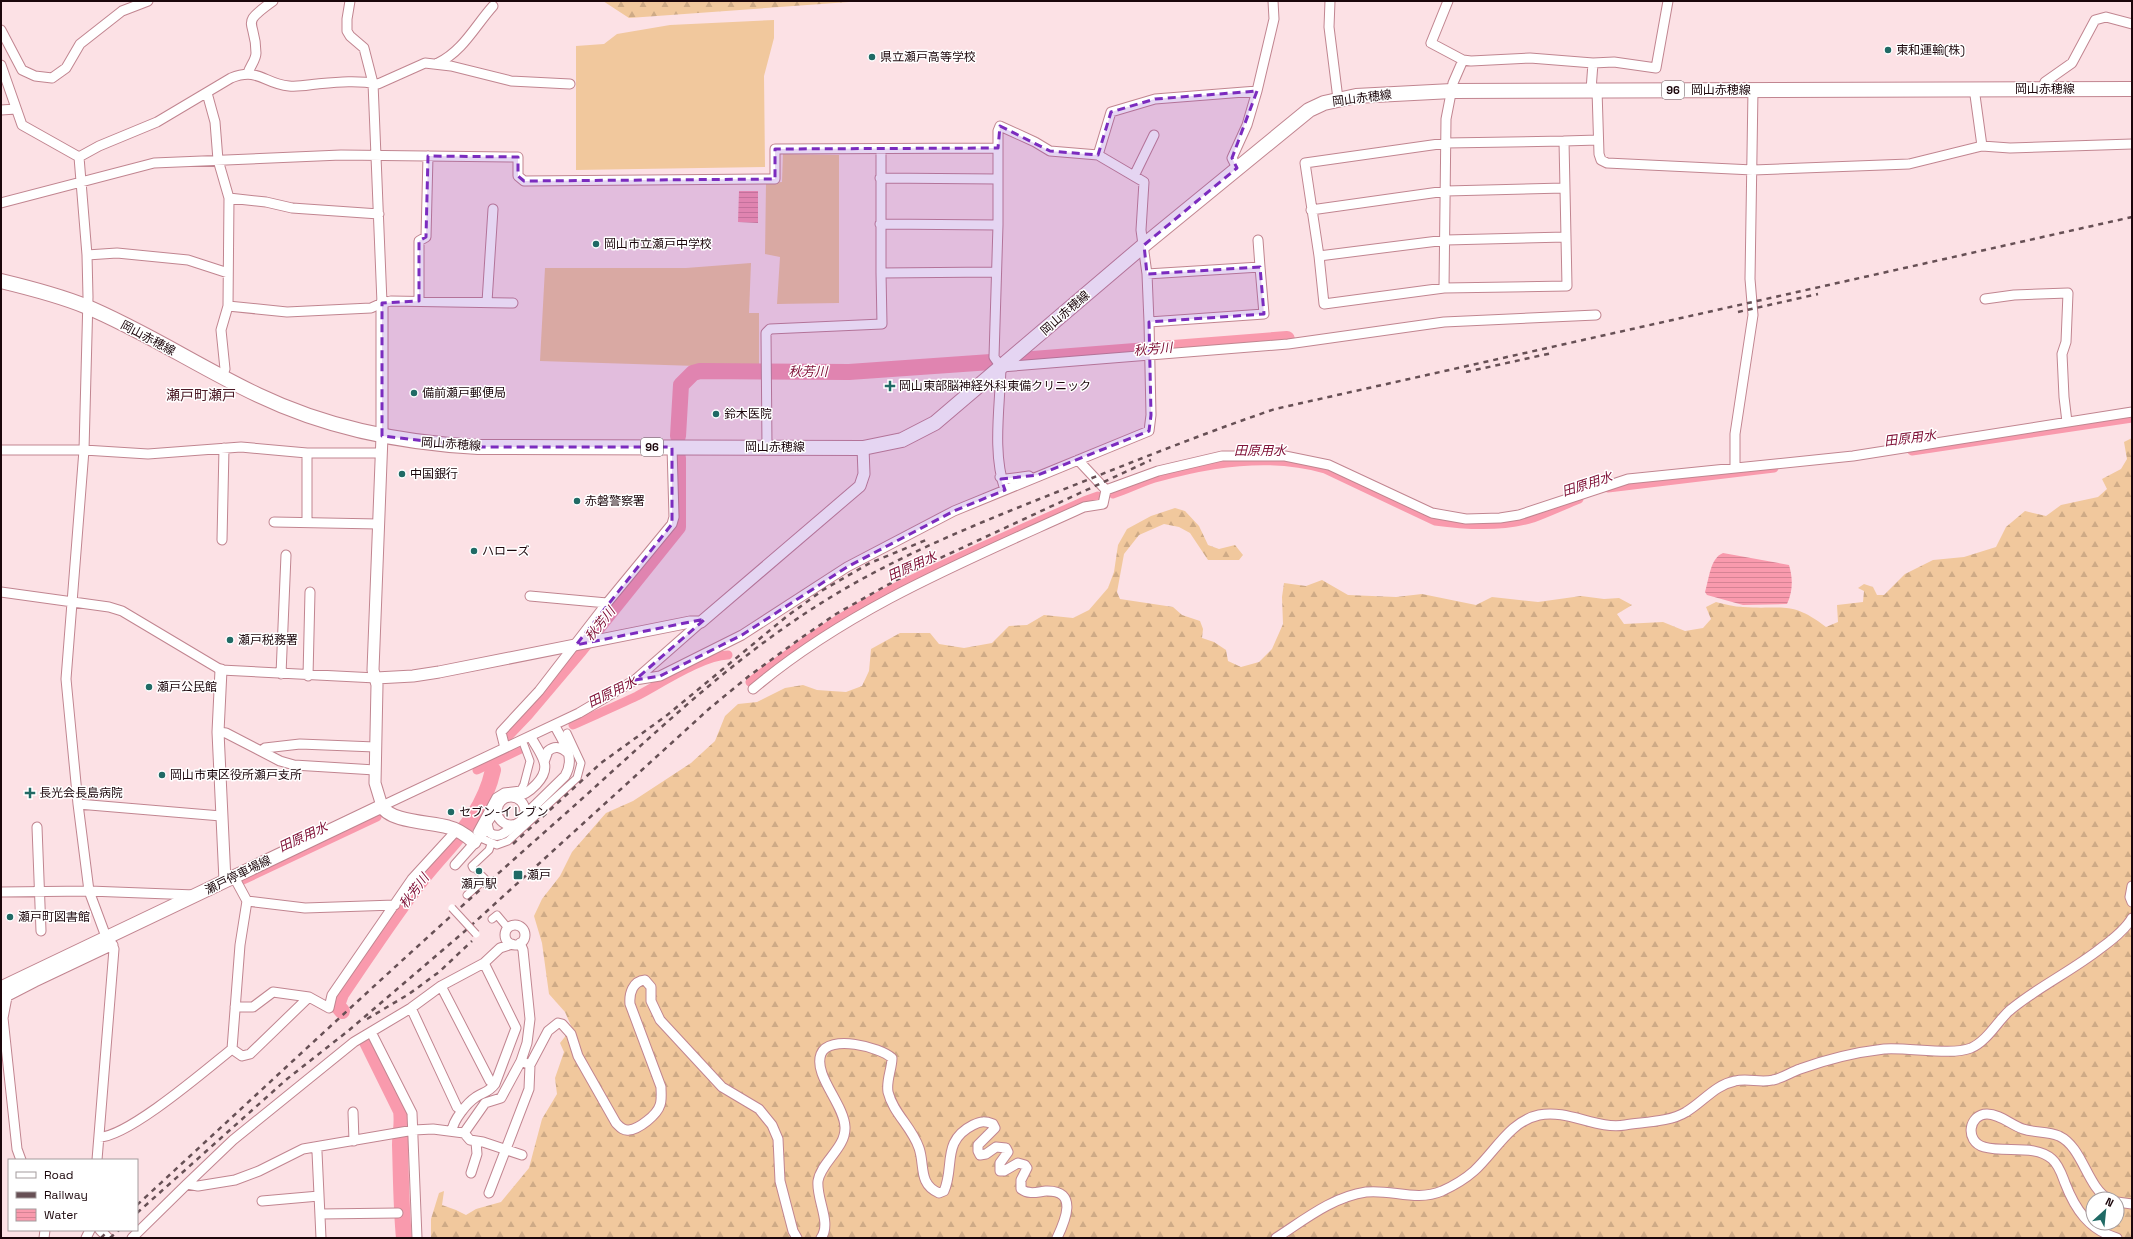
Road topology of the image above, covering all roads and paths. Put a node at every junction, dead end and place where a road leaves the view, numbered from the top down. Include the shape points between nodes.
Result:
1 (148, 1) edge
2 (273, 1) edge
3 (350, 1) edge
4 (1272, 1) edge
5 (1330, 1) edge
6 (1448, 1) edge
7 (1668, 1) edge
8 (493, 6) dead end
9 (2132, 24) edge
10 (1, 30) edge
11 (1463, 60) junction
12 (438, 63) junction
13 (1593, 63) junction
14 (1, 66) edge
15 (248, 74) junction
16 (373, 83) junction
17 (570, 84) dead end
18 (1974, 88) junction
19 (2042, 89) junction
20 (2132, 89) edge
21 (1594, 90) junction
22 (1753, 90) junction
23 (1257, 91) junction
24 (1452, 91) junction
25 (207, 93) junction
26 (1338, 100) junction
27 (16, 109) junction
28 (1, 110) edge
29 (1154, 135) dead end
30 (1598, 140) junction
31 (1564, 141) junction
32 (1446, 143) junction
33 (2132, 144) edge
34 (1982, 146) junction
35 (998, 148) junction
36 (881, 149) junction
37 (1098, 155) junction
38 (428, 156) junction
39 (79, 157) junction
40 (378, 157) junction
41 (218, 160) junction
42 (1238, 168) junction
43 (1753, 170) junction
44 (1134, 176) junction
45 (880, 178) junction
46 (998, 179) junction
47 (81, 182) junction
48 (1564, 188) junction
49 (1446, 191) junction
50 (229, 198) junction
51 (1, 203) edge
52 (493, 209) dead end
53 (1312, 210) junction
54 (379, 214) junction
55 (880, 224) junction
56 (998, 225) junction
57 (1566, 237) junction
58 (1258, 240) dead end
59 (1446, 240) junction
60 (1144, 245) junction
61 (87, 255) junction
62 (1319, 256) junction
63 (1260, 267) junction
64 (996, 272) junction
65 (228, 273) junction
66 (881, 273) junction
67 (1147, 274) junction
68 (1, 281) edge
69 (1444, 288) junction
70 (1985, 299) dead end
71 (419, 301) junction
72 (487, 302) junction
73 (382, 303) junction
74 (513, 303) dead end
75 (228, 306) junction
76 (86, 307) junction
77 (1596, 315) dead end
78 (1150, 322) junction
79 (1149, 355) junction
80 (1001, 367) junction
81 (222, 377) junction
82 (2132, 412) edge
83 (2067, 422) junction
84 (382, 436) junction
85 (672, 447) junction
86 (767, 447) junction
87 (224, 448) junction
88 (863, 448) junction
89 (1, 450) edge
90 (84, 450) junction
91 (306, 453) junction
92 (381, 453) junction
93 (1078, 460) junction
94 (1735, 468) junction
95 (1038, 475) junction
96 (1000, 477) junction
97 (1005, 490) junction
98 (1106, 490) junction
99 (274, 522) dead end
100 (307, 522) junction
101 (378, 524) junction
102 (222, 540) dead end
103 (286, 555) dead end
104 (1, 592) edge
105 (310, 592) dead end
106 (530, 596) dead end
107 (73, 603) junction
108 (607, 604) junction
109 (701, 622) junction
110 (576, 645) junction
111 (221, 670) junction
112 (281, 674) junction
113 (308, 676) junction
114 (376, 678) junction
115 (635, 680) junction
116 (753, 690) dead end
117 (554, 726) junction
118 (218, 732) junction
119 (566, 733) dead end
120 (532, 737) junction
121 (524, 745) dead end
122 (375, 747) junction
123 (505, 748) junction
124 (261, 751) junction
125 (568, 753) junction
126 (544, 762) junction
127 (375, 770) junction
128 (515, 797) junction
129 (78, 804) junction
130 (382, 806) junction
131 (498, 807) junction
132 (221, 816) junction
133 (520, 820) junction
134 (37, 827) dead end
135 (487, 829) junction
136 (472, 836) junction
137 (491, 844) junction
138 (455, 865) dead end
139 (474, 868) dead end
140 (482, 876) dead end
141 (229, 879) junction
142 (2132, 886) edge
143 (89, 891) junction
144 (1, 892) edge
145 (39, 892) junction
146 (197, 895) junction
147 (467, 895) dead end
148 (247, 901) junction
149 (2132, 902) edge
150 (394, 905) junction
151 (452, 908) dead end
152 (2132, 918) edge
153 (492, 919) dead end
154 (41, 931) dead end
155 (506, 932) junction
156 (476, 934) dead end
157 (111, 941) junction
158 (516, 944) junction
159 (500, 948) junction
160 (484, 963) junction
161 (441, 986) junction
162 (3, 995) edge
163 (309, 997) junction
164 (235, 1007) junction
165 (411, 1008) junction
166 (371, 1032) junction
167 (232, 1049) junction
168 (521, 1061) junction
169 (530, 1065) junction
170 (495, 1084) junction
171 (462, 1111) junction
172 (354, 1112) dead end
173 (411, 1131) junction
174 (452, 1131) junction
175 (464, 1133) junction
176 (99, 1137) junction
177 (354, 1141) junction
178 (476, 1142) junction
179 (315, 1146) junction
180 (505, 1150) junction
181 (522, 1155) dead end
182 (21, 1159) edge
183 (97, 1159) edge
184 (471, 1173) dead end
185 (187, 1184) junction
186 (2100, 1191) edge
187 (489, 1193) dead end
188 (319, 1196) junction
189 (262, 1201) dead end
190 (398, 1213) dead end
191 (320, 1214) junction
192 (2085, 1218) edge
193 (2101, 1231) edge
194 (132, 1238) edge
195 (320, 1238) edge
196 (417, 1238) edge
197 (797, 1238) edge
198 (821, 1238) edge
199 (1057, 1238) edge
200 (1276, 1238) edge
201 (2117, 1238) edge

1 - 10 street via 122,11 80,44 66,68 52,78 35,76 22,70
2 - 15 street via 251,19 256,52
3 - 16 street via 347,31 364,48
4 - 23 street via 1274,19
5 - 26 street via 1329,27
6 - 11 street via 1431,43
7 - 13 street via 1656,68 1614,62
8 - 12 street via 453,54
9 - 19 street via 2106,17 2095,20 2072,63 2045,82
11 - 13 street via 1530,58
11 - 24 street
12 - 16 street via 425,63 378,84
12 - 17 street via 511,81
13 - 21 street
14 - 27 street
15 - 16 street via 291,87 347,81
15 - 25 street via 231,78
16 - 40 street
18 - 19 main road, 岡山赤穂線 / 96
18 - 22 main road, 岡山赤穂線 / 96
18 - 34 street
19 - 20 main road, 岡山赤穂線 / 96
21 - 22 main road, 岡山赤穂線 / 96
21 - 24 main road, 岡山赤穂線 / 96
21 - 30 street
22 - 43 street
23 - 37 street via 1155,99 1111,112
23 - 42 street via 1247,125 1232,158
24 - 26 main road, 岡山赤穂線 / 96 via 1356,96
24 - 32 street via 1446,119
25 - 39 street via 157,122
25 - 41 street via 215,122
26 - 42 main road, 岡山赤穂線 / 96 via 1309,110
27 - 28 street
27 - 39 street via 22,125
29 - 44 street
30 - 31 street
30 - 43 street via 1601,160 1607,163
31 - 32 street
31 - 48 street
32 - 49 street
32 - 53 street via 1305,163
33 - 34 street via 2010,148
34 - 43 street via 1909,164
35 - 36 street
35 - 37 street via 1000,126 1050,152
35 - 46 street
36 - 38 street via 775,149 775,179 524,181 518,176 518,157
36 - 45 street
37 - 44 street
38 - 40 street
38 - 71 street via 426,237 419,241
39 - 47 street
40 - 41 street via 341,155
40 - 54 street
41 - 47 street via 154,163
41 - 50 street
42 - 60 main road, 岡山赤穂線 / 96
43 - 94 street via 1750,279 1753,315 1735,434
44 - 60 street via 1144,182 1141,230
45 - 46 street
45 - 55 street
46 - 56 street
47 - 51 street
47 - 61 street
48 - 49 street
48 - 57 street
49 - 53 street
49 - 59 street
50 - 54 street via 292,208
50 - 65 street
52 - 72 street
53 - 62 street
54 - 73 street
55 - 56 street
55 - 66 street
56 - 64 street
57 - 59 street
57 - 69 street via 1567,286
58 - 63 street
59 - 62 street
59 - 69 street
60 - 67 street
60 - 80 main road, 岡山赤穂線 / 96
61 - 65 street via 117,253 188,260
61 - 76 street
62 - 69 street via 1324,304
63 - 67 street
63 - 78 street via 1264,314
64 - 66 street
64 - 80 street via 994,357
65 - 75 street
66 - 86 street via 882,324 770,329 766,333
67 - 78 street
68 - 76 main road, 岡山赤穂線 / 96
70 - 83 street via 2068,292 2066,342 2062,354
71 - 72 street
71 - 73 street
72 - 74 street
73 - 75 street via 371,308 287,312
73 - 84 street
75 - 81 street via 221,330 225,369
76 - 81 main road, 岡山赤穂線 / 96 via 124,324
76 - 90 street
77 - 79 street via 1444,322 1288,344
78 - 79 street
79 - 80 street
79 - 93 street via 1149,431
80 - 88 main road, 岡山赤穂線 / 96 via 935,423 920,432 902,440
80 - 96 street via 998,456
81 - 84 main road, 岡山赤穂線 / 96 via 292,410
82 - 83 street
83 - 94 street via 1853,456
84 - 85 main road, 岡山赤穂線 / 96 via 421,443 478,447
84 - 92 street
85 - 86 main road, 岡山赤穂線 / 96
85 - 108 street via 672,524
86 - 88 main road, 岡山赤穂線 / 96
87 - 90 street via 148,454
87 - 91 street via 241,447
87 - 102 street
88 - 109 street via 864,474 860,486
89 - 90 street
90 - 107 street
91 - 92 street
91 - 100 street
92 - 101 street
93 - 95 street
93 - 98 street
94 - 98 street via 1628,479 1519,515 1500,518 1466,519 1432,513 1329,464 1285,456 1222,456 1158,471
95 - 96 street via 1006,479
95 - 97 street
96 - 97 street
97 - 115 street via 954,511 847,566 742,635 660,676
98 - 116 street via 1103,504 1084,507 906,589 870,609 800,652
99 - 100 street
100 - 101 street
101 - 114 street via 373,670
103 - 112 street
104 - 107 street
105 - 113 street
106 - 108 street
107 - 111 street via 122,611
107 - 129 street via 66,679
108 - 110 street
109 - 110 street
109 - 115 street
110 - 114 street via 439,672
110 - 123 street via 522,711 501,732
111 - 112 street
111 - 118 street
112 - 113 street
113 - 114 street
114 - 122 street
115 - 117 street
117 - 120 street
117 - 125 street
118 - 124 street via 226,733
118 - 132 street
119 - 137 street via 581,763 577,778 508,841 497,846
120 - 123 street
120 - 126 street
121 - 136 street via 530,761 521,790 504,792 496,797
122 - 124 street via 300,744 265,748
122 - 127 street
123 - 130 street
124 - 127 street via 294,765
125 - 126 street via 562,748 554,747 548,751
125 - 133 street via 571,762 565,776
126 - 128 street via 545,770 538,783 522,796
127 - 130 street via 378,796
128 - 131 street via 507,797
128 - 133 street via 524,805
129 - 132 street
129 - 143 street
130 - 136 main road via 393,816 448,827
130 - 141 main road, 瀬戸停車場線
131 - 133 street via 498,815 504,822
131 - 135 street via 488,820
132 - 141 street
133 - 135 street via 498,836 491,834
134 - 145 street
135 - 136 street
136 - 137 street
136 - 138 street
136 - 150 street via 412,879
137 - 139 street via 489,850 472,866
140 - 147 street via 485,879
141 - 146 main road, 瀬戸停車場線
141 - 148 street
142 - 149 street
143 - 145 street
143 - 146 street
143 - 157 street via 105,934
144 - 145 street
145 - 154 street
146 - 157 main road, 瀬戸停車場線
148 - 150 street via 305,908
148 - 164 street
150 - 163 street via 332,995 329,1008
151 - 156 street, bridge
152 - 200 street via 2114,938 2078,967 2022,1001 1978,1044 1970,1048 1943,1051 1888,1049 1814,1065 1770,1081 1735,1081 1720,1086 1686,1112 1676,1116 1622,1126 1539,1115 1506,1134 1473,1172 1440,1192 1415,1197 1384,1192 1353,1195 1333,1202
153 - 155 street via 497,915
155 - 158 street
155 - 158 street via 518,926 522,930 524,936
155 - 159 street
157 - 162 main road, 瀬戸停車場線
157 - 176 street
158 - 159 street
158 - 168 street via 524,950 530,1019 527,1043
159 - 160 street
160 - 161 street
160 - 170 street via 516,1028
161 - 165 street
161 - 170 street via 490,1081
162 - 182 street via 3,1018 17,1148
163 - 164 street via 273,992 253,1007
163 - 167 street via 250,1054 242,1056
164 - 167 street
165 - 166 street
165 - 171 street via 457,1107
166 - 173 street via 412,1114
166 - 185 street via 354,1042 239,1135
167 - 176 street via 137,1122 117,1133
168 - 169 street
168 - 175 street via 501,1098 486,1103
169 - 180 street via 529,1089
169 - 197 street via 548,1031 558,1023 562,1024 571,1034 578,1056 616,1123 623,1129 638,1127 660,1106 662,1097 661,1087 630,1004 632,988 640,980 645,980 651,987 651,1001 660,1020 722,1087 759,1109 772,1125 778,1139 780,1181
170 - 171 street via 490,1091 474,1099
171 - 174 street
172 - 177 street
173 - 174 street
173 - 177 street
173 - 196 street
174 - 175 street
175 - 178 street
176 - 183 street
177 - 179 street
178 - 180 street
178 - 184 street via 477,1154
179 - 185 street via 287,1155 259,1171 235,1180 198,1186
179 - 188 street via 318,1152
180 - 181 street
180 - 187 street
185 - 194 street
186 - 192 street via 2069,1144 2060,1137 2049,1132 2021,1128 1995,1115 1986,1114 1974,1123 1971,1130 1975,1143 1984,1147 2036,1152 2052,1159 2058,1166 2071,1198
188 - 189 street
188 - 191 street
190 - 191 street
191 - 195 street
193 - 201 street
198 - 199 street via 825,1223 818,1181 845,1130 844,1117 819,1063 821,1054 833,1043 875,1049 886,1052 892,1058 888,1081 890,1100 920,1148 923,1174 927,1184 934,1191 944,1191 947,1185 948,1162 959,1134 979,1122 994,1124 995,1128 978,1145 978,1151 980,1154 986,1154 996,1147 1006,1148 1008,1152 1000,1163 1000,1171 1018,1163 1025,1165 1027,1168 1021,1180 1022,1189 1033,1193 1059,1193 1068,1208 1067,1218

